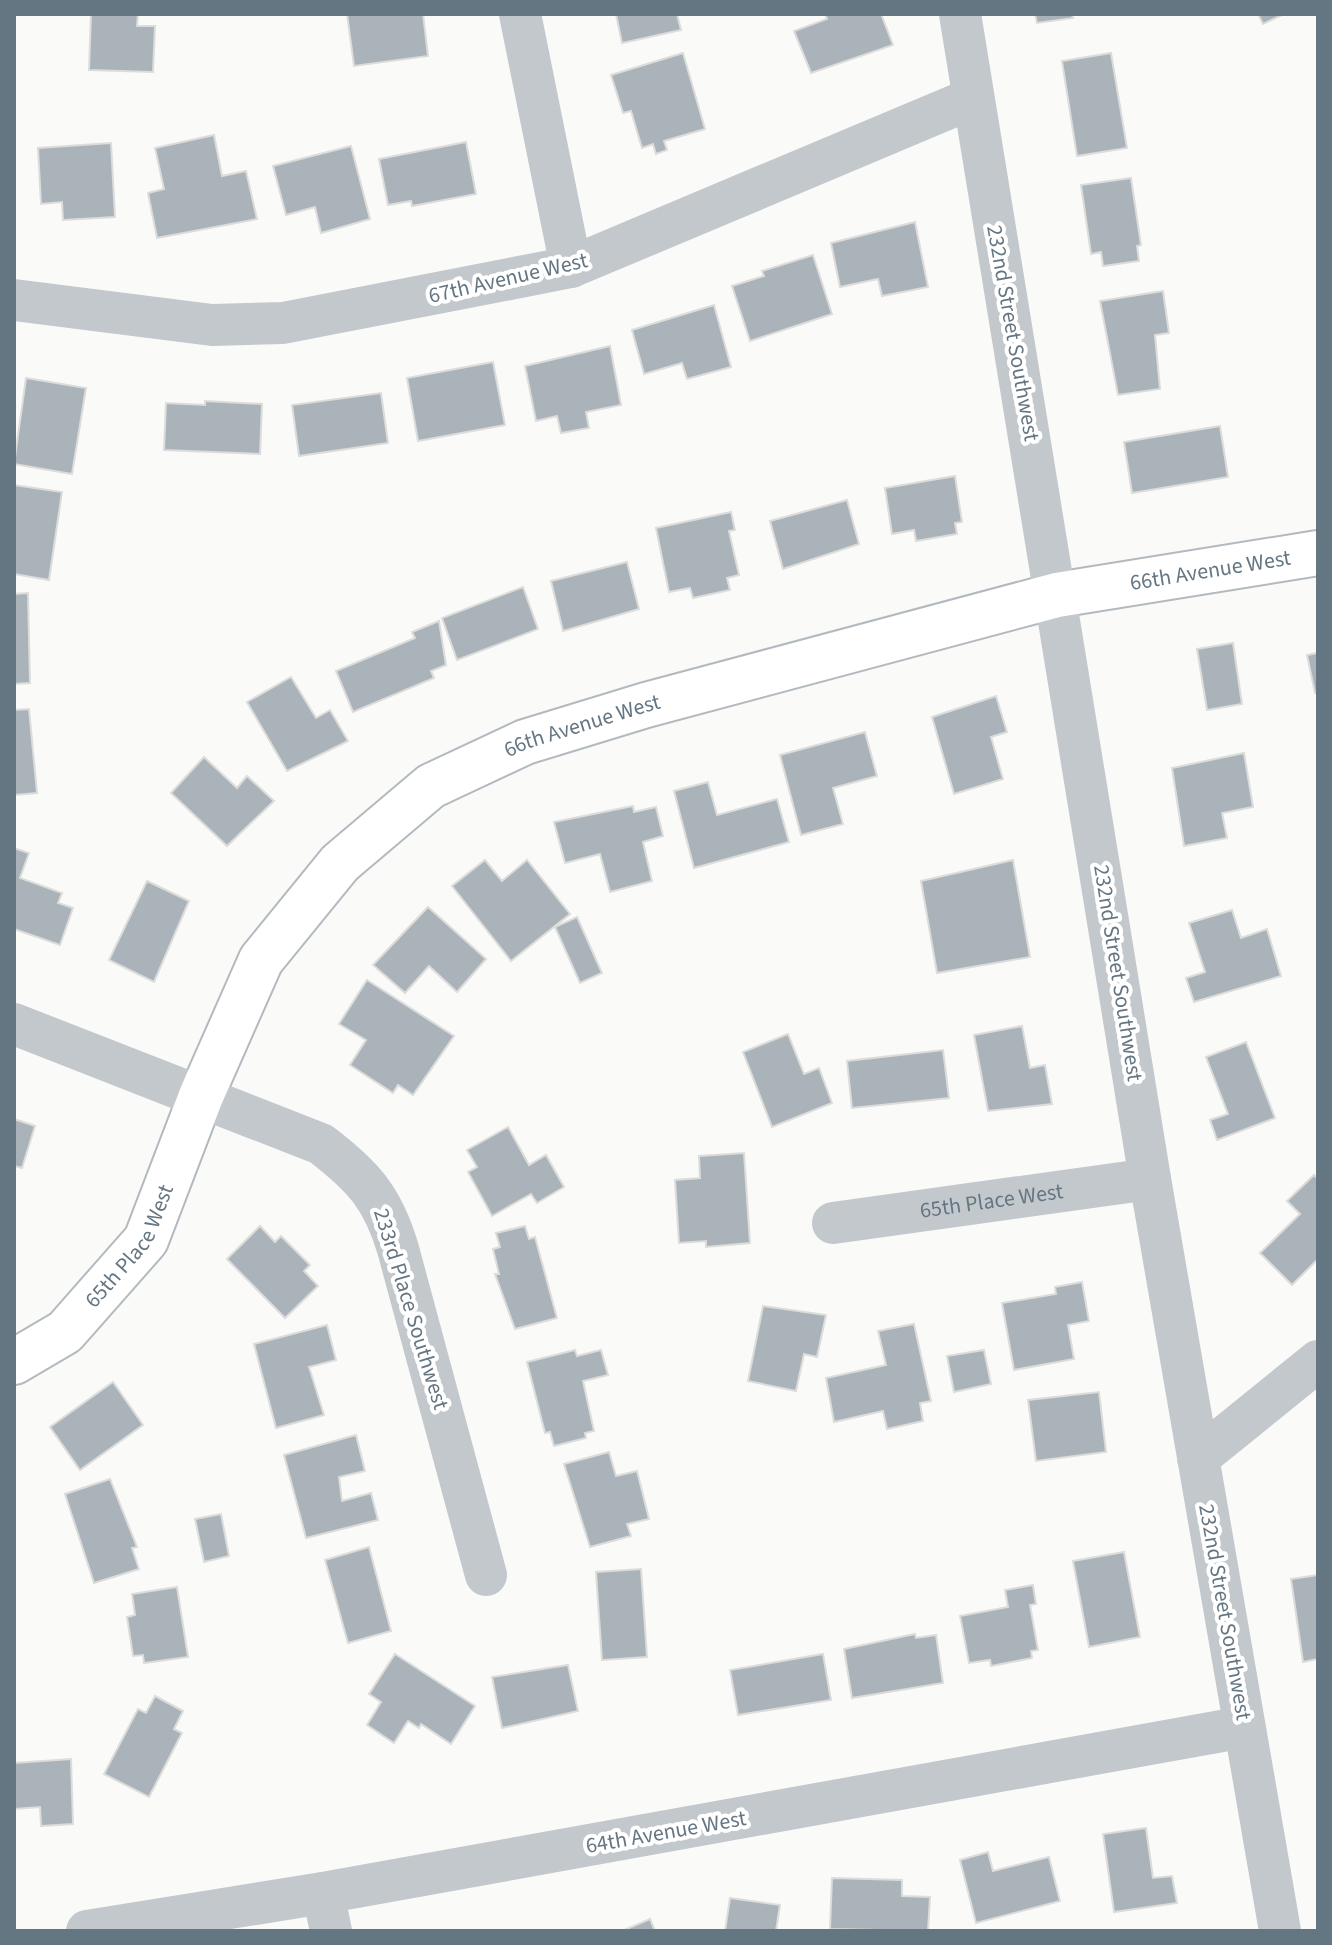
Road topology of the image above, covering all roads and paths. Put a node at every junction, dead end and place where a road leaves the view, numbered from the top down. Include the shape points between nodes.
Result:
1 (520, 14) edge
2 (960, 14) edge
3 (973, 98) junction
4 (571, 267) junction
5 (14, 300) edge
6 (1318, 553) edge
7 (1057, 595) junction
8 (14, 1024) edge
9 (201, 1096) junction
10 (1150, 1179) junction
11 (833, 1223) dead end
12 (1318, 1361) edge
13 (14, 1362) edge
14 (1198, 1458) junction
15 (486, 1575) dead end
16 (1244, 1727) junction
17 (327, 1912) edge
18 (87, 1931) edge
19 (1280, 1931) edge

1 - 4 street
2 - 3 street, 232nd Street Southwest
3 - 4 street, 67th Avenue West
3 - 7 street, 232nd Street Southwest
4 - 5 street, 67th Avenue West via 283,323 212,325
6 - 7 street, 66th Avenue West
7 - 9 street, 66th Avenue West via 540,737 431,786 340,863 261,960
7 - 10 street, 232nd Street Southwest
8 - 9 street
9 - 13 street, 65th Place West via 146,1240 65,1332
9 - 15 street, 233rd Place Southwest via 321,1144 375,1193 390,1220
10 - 11 street, 65th Place West
10 - 14 street, 232nd Street Southwest
12 - 14 street
14 - 16 street, 232nd Street Southwest
16 - 17 street, 64th Avenue West
16 - 19 street, 232nd Street Southwest
17 - 18 street, 64th Avenue West

